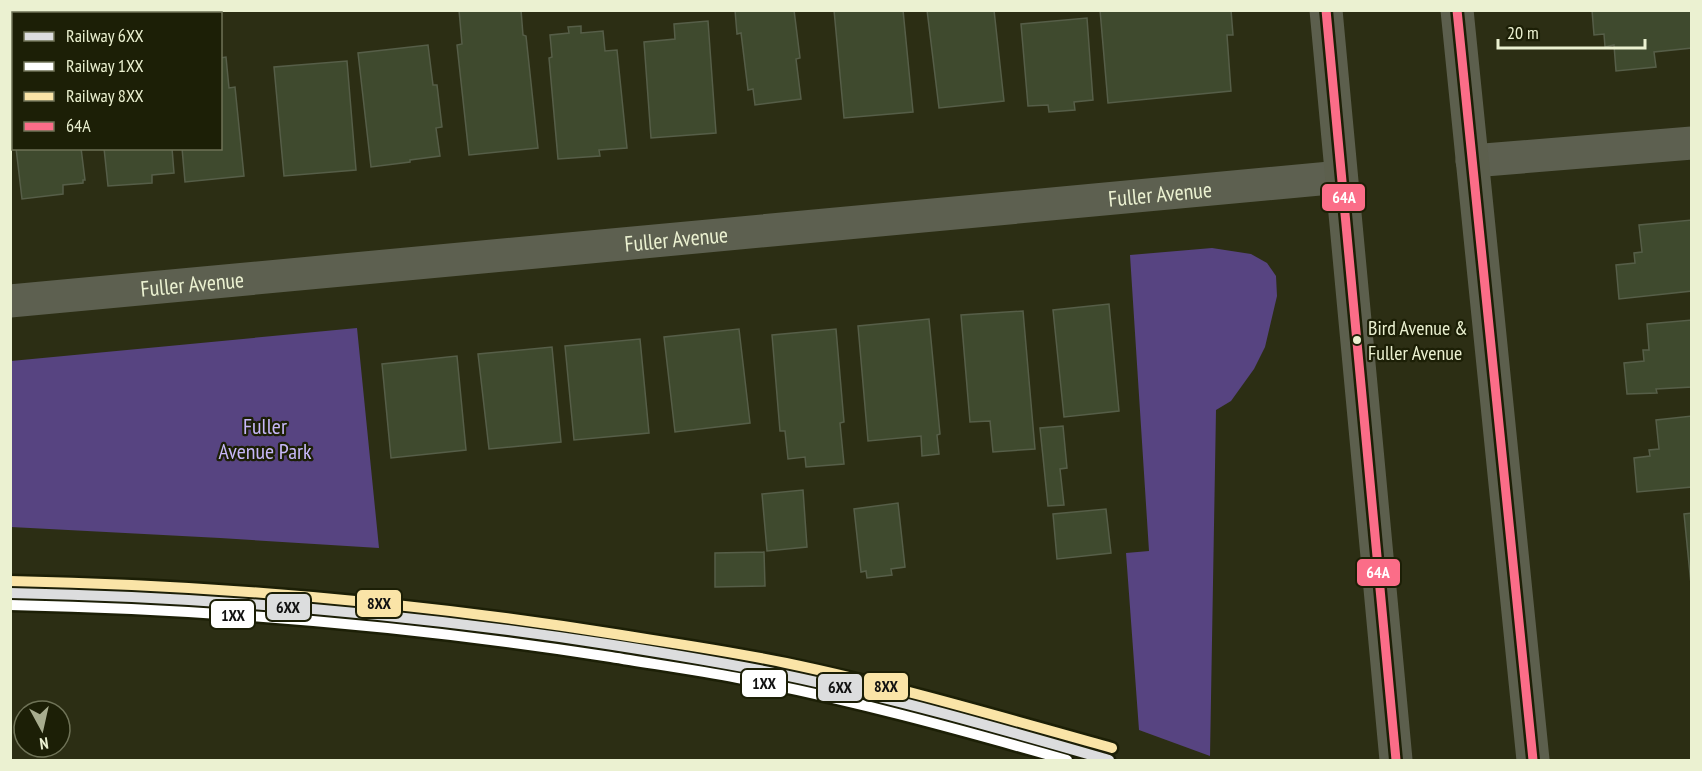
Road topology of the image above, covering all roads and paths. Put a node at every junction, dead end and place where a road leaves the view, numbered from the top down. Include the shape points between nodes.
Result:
1 (1326, 10) edge
2 (1457, 10) edge
3 (1692, 143) edge
4 (1472, 161) junction
5 (1341, 177) junction
6 (10, 301) edge
7 (1396, 760) edge
8 (1533, 760) edge

1 - 5 main road
2 - 4 main road
3 - 4 street
4 - 8 main road
5 - 6 street, Fuller Avenue
5 - 7 main road

